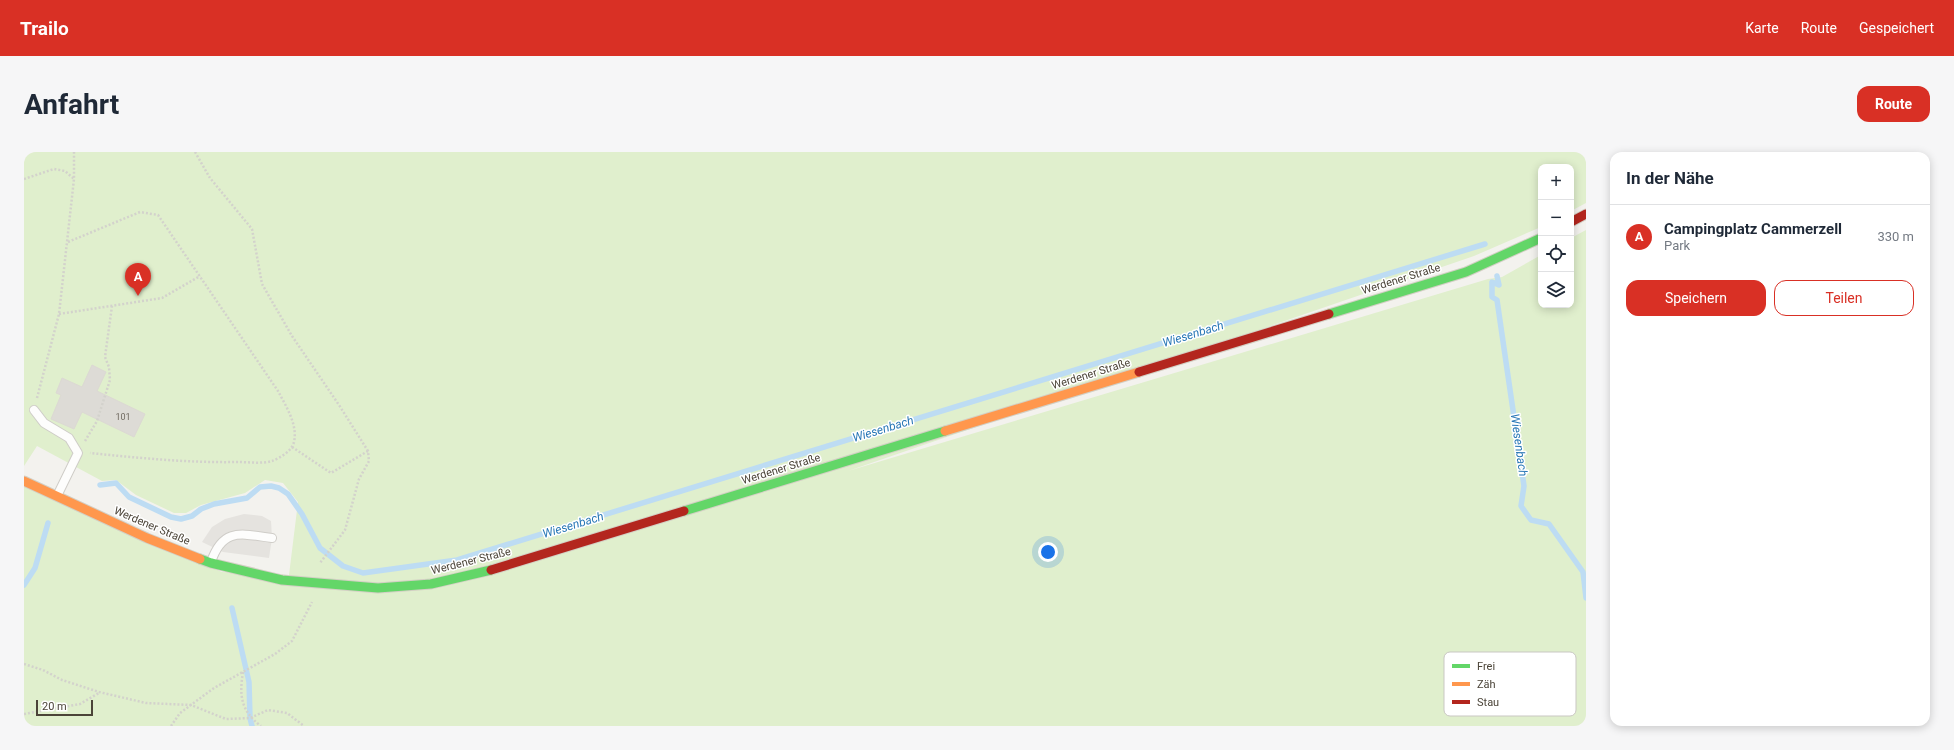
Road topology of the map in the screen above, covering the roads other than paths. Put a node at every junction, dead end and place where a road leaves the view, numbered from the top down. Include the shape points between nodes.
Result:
1 (1586, 214) edge
2 (1574, 220) edge
3 (1538, 239) edge
4 (34, 410) road end
5 (24, 481) edge
6 (56, 497) junction
7 (272, 538) dead end
8 (211, 563) junction

1 - 2 main road
3 - 8 main road, Werdener Straße via 1466,272 485,572 432,584 378,588 282,580
4 - 6 lane via 44,423 69,438 78,453
5 - 6 main road, Werdener Straße
6 - 8 main road, Werdener Straße via 147,538
7 - 8 lane via 242,534 225,538 216,548

